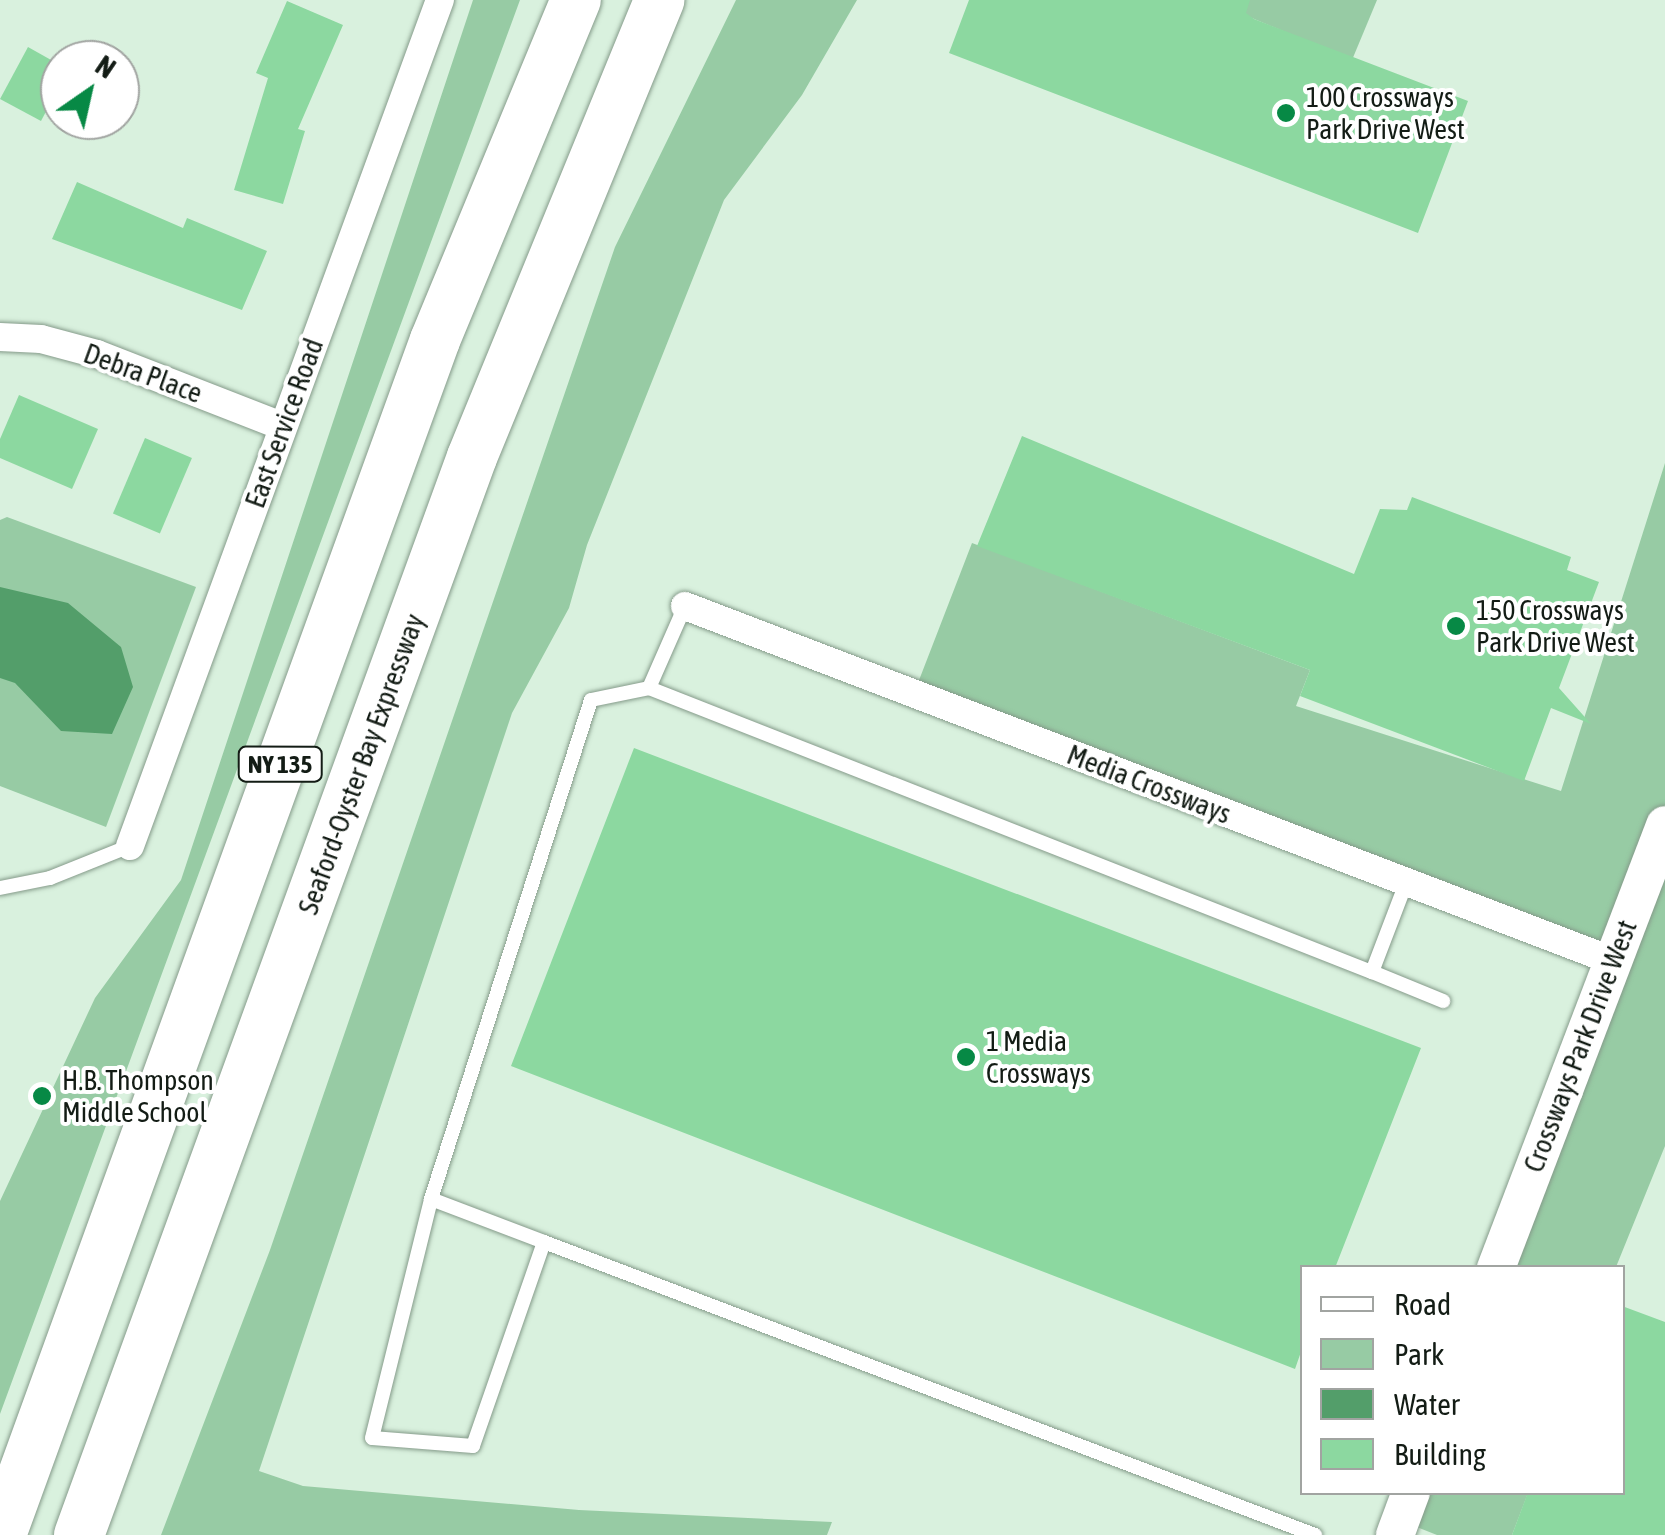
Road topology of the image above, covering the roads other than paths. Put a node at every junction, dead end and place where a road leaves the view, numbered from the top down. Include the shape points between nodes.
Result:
1 (440, 0) edge
2 (576, 0) edge
3 (659, 0) edge
4 (0, 337) edge
5 (282, 426) junction
6 (685, 606) joint
7 (649, 688) junction
8 (1665, 824) edge
9 (130, 846) joint
10 (1406, 883) junction
11 (0, 888) edge
12 (1613, 961) junction
13 (1372, 972) junction
14 (1443, 1001) dead end
15 (431, 1200) junction
16 (544, 1242) junction
17 (1497, 1265) edge
18 (1410, 1495) edge
19 (0, 1535) edge
20 (78, 1535) edge
21 (1314, 1535) edge
22 (1395, 1535) edge

1 - 5 street, East Service Road
2 - 19 highway, NY 135 via 434,340
3 - 20 highway, Seaford-Oyster Bay Expressway / NY 135 via 472,457
4 - 5 street, Debra Place via 41,339 97,354
5 - 9 street, East Service Road
6 - 7 lane
6 - 10 street, Media Crossways
7 - 13 lane
7 - 15 lane via 590,700
8 - 12 street, Crossways Park Drive West
9 - 11 lane via 50,878
10 - 12 street, Media Crossways
10 - 13 lane
12 - 17 street, Crossways Park Drive West
13 - 14 lane
15 - 16 lane
15 - 16 lane via 372,1438 472,1446
16 - 21 lane
18 - 22 street

